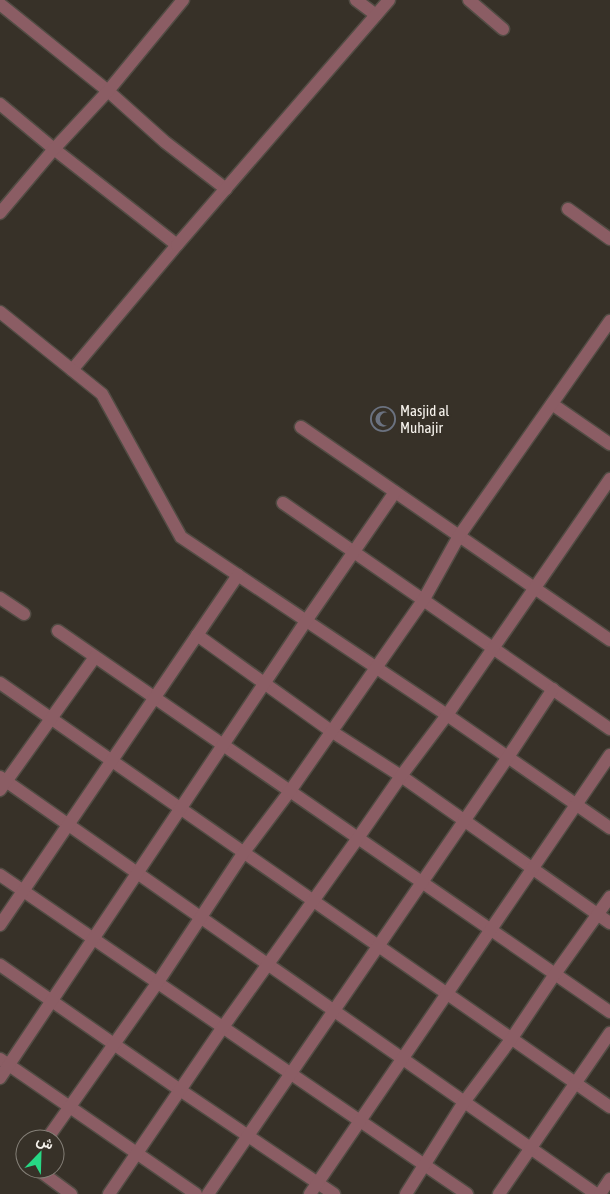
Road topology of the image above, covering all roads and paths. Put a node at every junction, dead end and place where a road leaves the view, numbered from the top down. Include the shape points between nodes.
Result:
1 (183, 0) edge
2 (356, 0) edge
3 (389, 0) edge
4 (469, 0) edge
5 (0, 4) edge
6 (376, 15) junction
7 (503, 29) dead end
8 (108, 91) junction
9 (0, 104) edge
10 (54, 149) junction
11 (226, 189) junction
12 (2, 206) edge
13 (568, 210) dead end
14 (610, 239) edge
15 (177, 245) junction
16 (0, 312) edge
17 (610, 321) edge
18 (605, 338) edge
19 (72, 370) junction
20 (552, 404) junction
21 (300, 427) dead end
22 (610, 444) edge
23 (610, 479) edge
24 (395, 492) junction
25 (283, 504) dead end
26 (459, 536) junction
27 (354, 552) junction
28 (238, 575) junction
29 (534, 588) junction
30 (0, 598) edge
31 (424, 599) junction
32 (24, 614) dead end
33 (306, 621) junction
34 (58, 632) dead end
35 (197, 635) junction
36 (610, 640) edge
37 (493, 648) junction
38 (95, 657) junction
39 (376, 667) junction
40 (0, 683) edge
41 (264, 683) junction
42 (553, 689) junction
43 (155, 698) junction
44 (447, 715) junction
45 (52, 718) junction
46 (610, 729) edge
47 (332, 731) junction
48 (223, 745) junction
49 (610, 755) edge
50 (508, 757) junction
51 (112, 761) junction
52 (400, 776) junction
53 (2, 783) edge
54 (290, 791) junction
55 (576, 804) junction
56 (180, 808) junction
57 (464, 820) junction
58 (68, 825) junction
59 (610, 828) edge
60 (358, 838) junction
61 (244, 852) junction
62 (532, 868) junction
63 (137, 873) junction
64 (0, 874) edge
65 (422, 882) junction
66 (23, 890) junction
67 (610, 897) edge
68 (314, 901) junction
69 (598, 915) junction
70 (202, 918) junction
71 (610, 923) edge
72 (0, 925) edge
73 (491, 929) junction
74 (93, 938) junction
75 (378, 946) junction
76 (268, 964) junction
77 (0, 965) edge
78 (555, 974) junction
79 (158, 982) junction
80 (447, 994) junction
81 (52, 1001) junction
82 (334, 1011) junction
83 (610, 1012) edge
84 (223, 1027) junction
85 (610, 1033) edge
86 (512, 1038) junction
87 (114, 1044) junction
88 (402, 1058) junction
89 (4, 1062) edge
90 (290, 1073) junction
91 (0, 1078) edge
92 (575, 1083) junction
93 (180, 1090) junction
94 (464, 1102) junction
95 (71, 1106) junction
96 (610, 1107) edge
97 (360, 1121) junction
98 (54, 1129) edge
99 (248, 1136) junction
100 (530, 1148) junction
101 (137, 1153) junction
102 (425, 1166) junction
103 (51, 1179) edge
104 (610, 1179) edge
105 (317, 1183) junction
106 (71, 1194) edge
107 (109, 1194) edge
108 (196, 1194) edge
109 (208, 1194) edge
110 (310, 1194) edge
111 (334, 1194) edge
112 (406, 1194) edge
113 (466, 1194) edge
114 (499, 1194) edge
115 (596, 1194) edge
116 (600, 1194) edge

1 - 8 street
2 - 6 street
3 - 6 street
4 - 7 street
5 - 8 street
6 - 11 street
8 - 10 street
8 - 11 street via 165,142
9 - 10 street
10 - 12 street
10 - 15 street
11 - 15 street
13 - 14 street
15 - 19 street
16 - 19 street
17 - 18 street
18 - 20 street
19 - 28 street via 102,394 181,537
20 - 22 street
20 - 26 street
21 - 24 street
23 - 29 street
24 - 26 street
24 - 27 street
25 - 27 street
26 - 29 street
26 - 31 street
27 - 31 street
27 - 33 street
28 - 33 street
28 - 35 street
29 - 36 street
29 - 37 street
30 - 32 street
31 - 37 street
31 - 39 street
33 - 39 street
33 - 41 street
34 - 38 street
35 - 41 street
35 - 43 street
37 - 42 street
37 - 44 street
38 - 43 street
38 - 45 street
39 - 44 street
39 - 47 street
40 - 45 street
41 - 47 street
41 - 48 street
42 - 46 street
42 - 50 street
43 - 48 street
43 - 51 street
44 - 50 street
44 - 52 street
45 - 51 street
45 - 53 street
47 - 52 street
47 - 54 street
48 - 54 street
48 - 56 street
49 - 55 street
50 - 55 street
50 - 57 street
51 - 56 street
51 - 58 street
52 - 57 street
52 - 60 street
53 - 58 street
54 - 60 street
54 - 61 street
55 - 59 street
55 - 62 street
56 - 61 street
56 - 63 street
57 - 62 street
57 - 65 street
58 - 63 street
58 - 66 street
60 - 65 street
60 - 68 street
61 - 68 street
61 - 70 street
62 - 69 street
62 - 73 street
63 - 70 street
63 - 74 street
64 - 66 street
65 - 73 street
65 - 75 street
66 - 72 street
66 - 74 street
67 - 69 street
68 - 75 street
68 - 76 street
69 - 71 street
69 - 78 street
70 - 76 street
70 - 79 street
73 - 78 street
73 - 80 street
74 - 79 street
74 - 81 street
75 - 80 street
75 - 82 street
76 - 82 street
76 - 84 street
77 - 81 street
78 - 83 street
78 - 86 street
79 - 84 street
79 - 87 street
80 - 86 street
80 - 88 street
81 - 87 street
81 - 89 street
82 - 88 street
82 - 90 street
84 - 90 street
84 - 93 street
85 - 92 street
86 - 92 street
86 - 94 street
87 - 93 street
87 - 95 street
88 - 94 street
88 - 97 street
89 - 91 street
89 - 95 street
90 - 97 street
90 - 99 street
92 - 96 street
92 - 100 street
93 - 99 street
93 - 101 street
94 - 100 street
94 - 102 street
95 - 98 street
95 - 101 street
97 - 102 street
97 - 105 street
99 - 105 street
99 - 109 street
100 - 114 street
100 - 115 street
101 - 107 street
101 - 108 street
102 - 112 street
102 - 113 street
103 - 106 street
104 - 116 street
105 - 110 street
105 - 111 street

